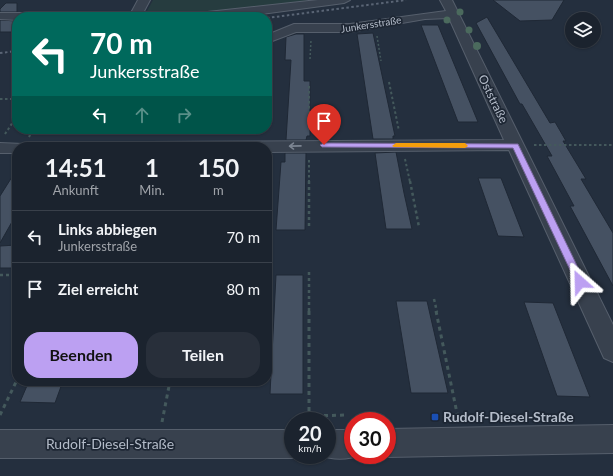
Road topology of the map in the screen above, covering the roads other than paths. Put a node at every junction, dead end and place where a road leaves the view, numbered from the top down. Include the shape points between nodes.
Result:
1 (144, 0) edge
2 (344, 0) edge
3 (449, 7) edge
4 (138, 12) edge
5 (250, 12) edge
6 (0, 16) edge
7 (12, 16) edge
8 (272, 37) edge
9 (2, 141) edge
10 (12, 146) edge
11 (516, 146) junction
12 (272, 147) edge
13 (613, 350) edge
14 (613, 439) edge
15 (396, 443) edge
16 (0, 444) edge
17 (284, 444) edge

1 - 4 street
2 - 5 street
3 - 8 street, Junkersstraße via 425,16 374,24 334,29 294,28
3 - 11 street, Oststraße
6 - 7 street
9 - 10 street
11 -> 12 street
11 - 13 street, Oststraße
14 - 15 street
16 - 17 street, Rudolf-Diesel-Straße

